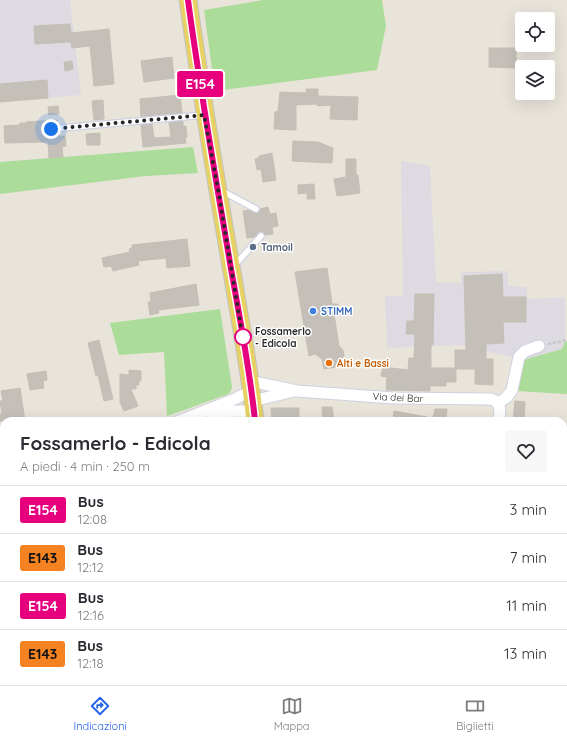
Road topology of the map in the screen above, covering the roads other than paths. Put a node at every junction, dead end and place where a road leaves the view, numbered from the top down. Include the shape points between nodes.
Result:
1 (188, 0) edge
2 (204, 115) junction
3 (51, 129) dead end
4 (218, 189) junction
5 (256, 209) dead end
6 (261, 236) dead end
7 (231, 270) junction
8 (538, 346) road end
9 (297, 391) junction
10 (253, 401) edge
11 (498, 403) junction
12 (201, 412) junction
13 (189, 417) edge
14 (499, 417) edge

1 - 2 main road
2 - 3 lane
2 - 4 main road
4 - 5 lane
4 - 7 main road
6 - 7 lane
7 - 10 main road
8 - 11 street via 525,351 519,357 512,390
9 - 10 street, Via dei Bar
9 - 10 street, Via dei Bar
9 - 11 street, Via dei Bar via 394,398 491,399
10 - 12 street via 235,399
10 - 12 street via 242,411
11 - 14 street
12 - 13 street

